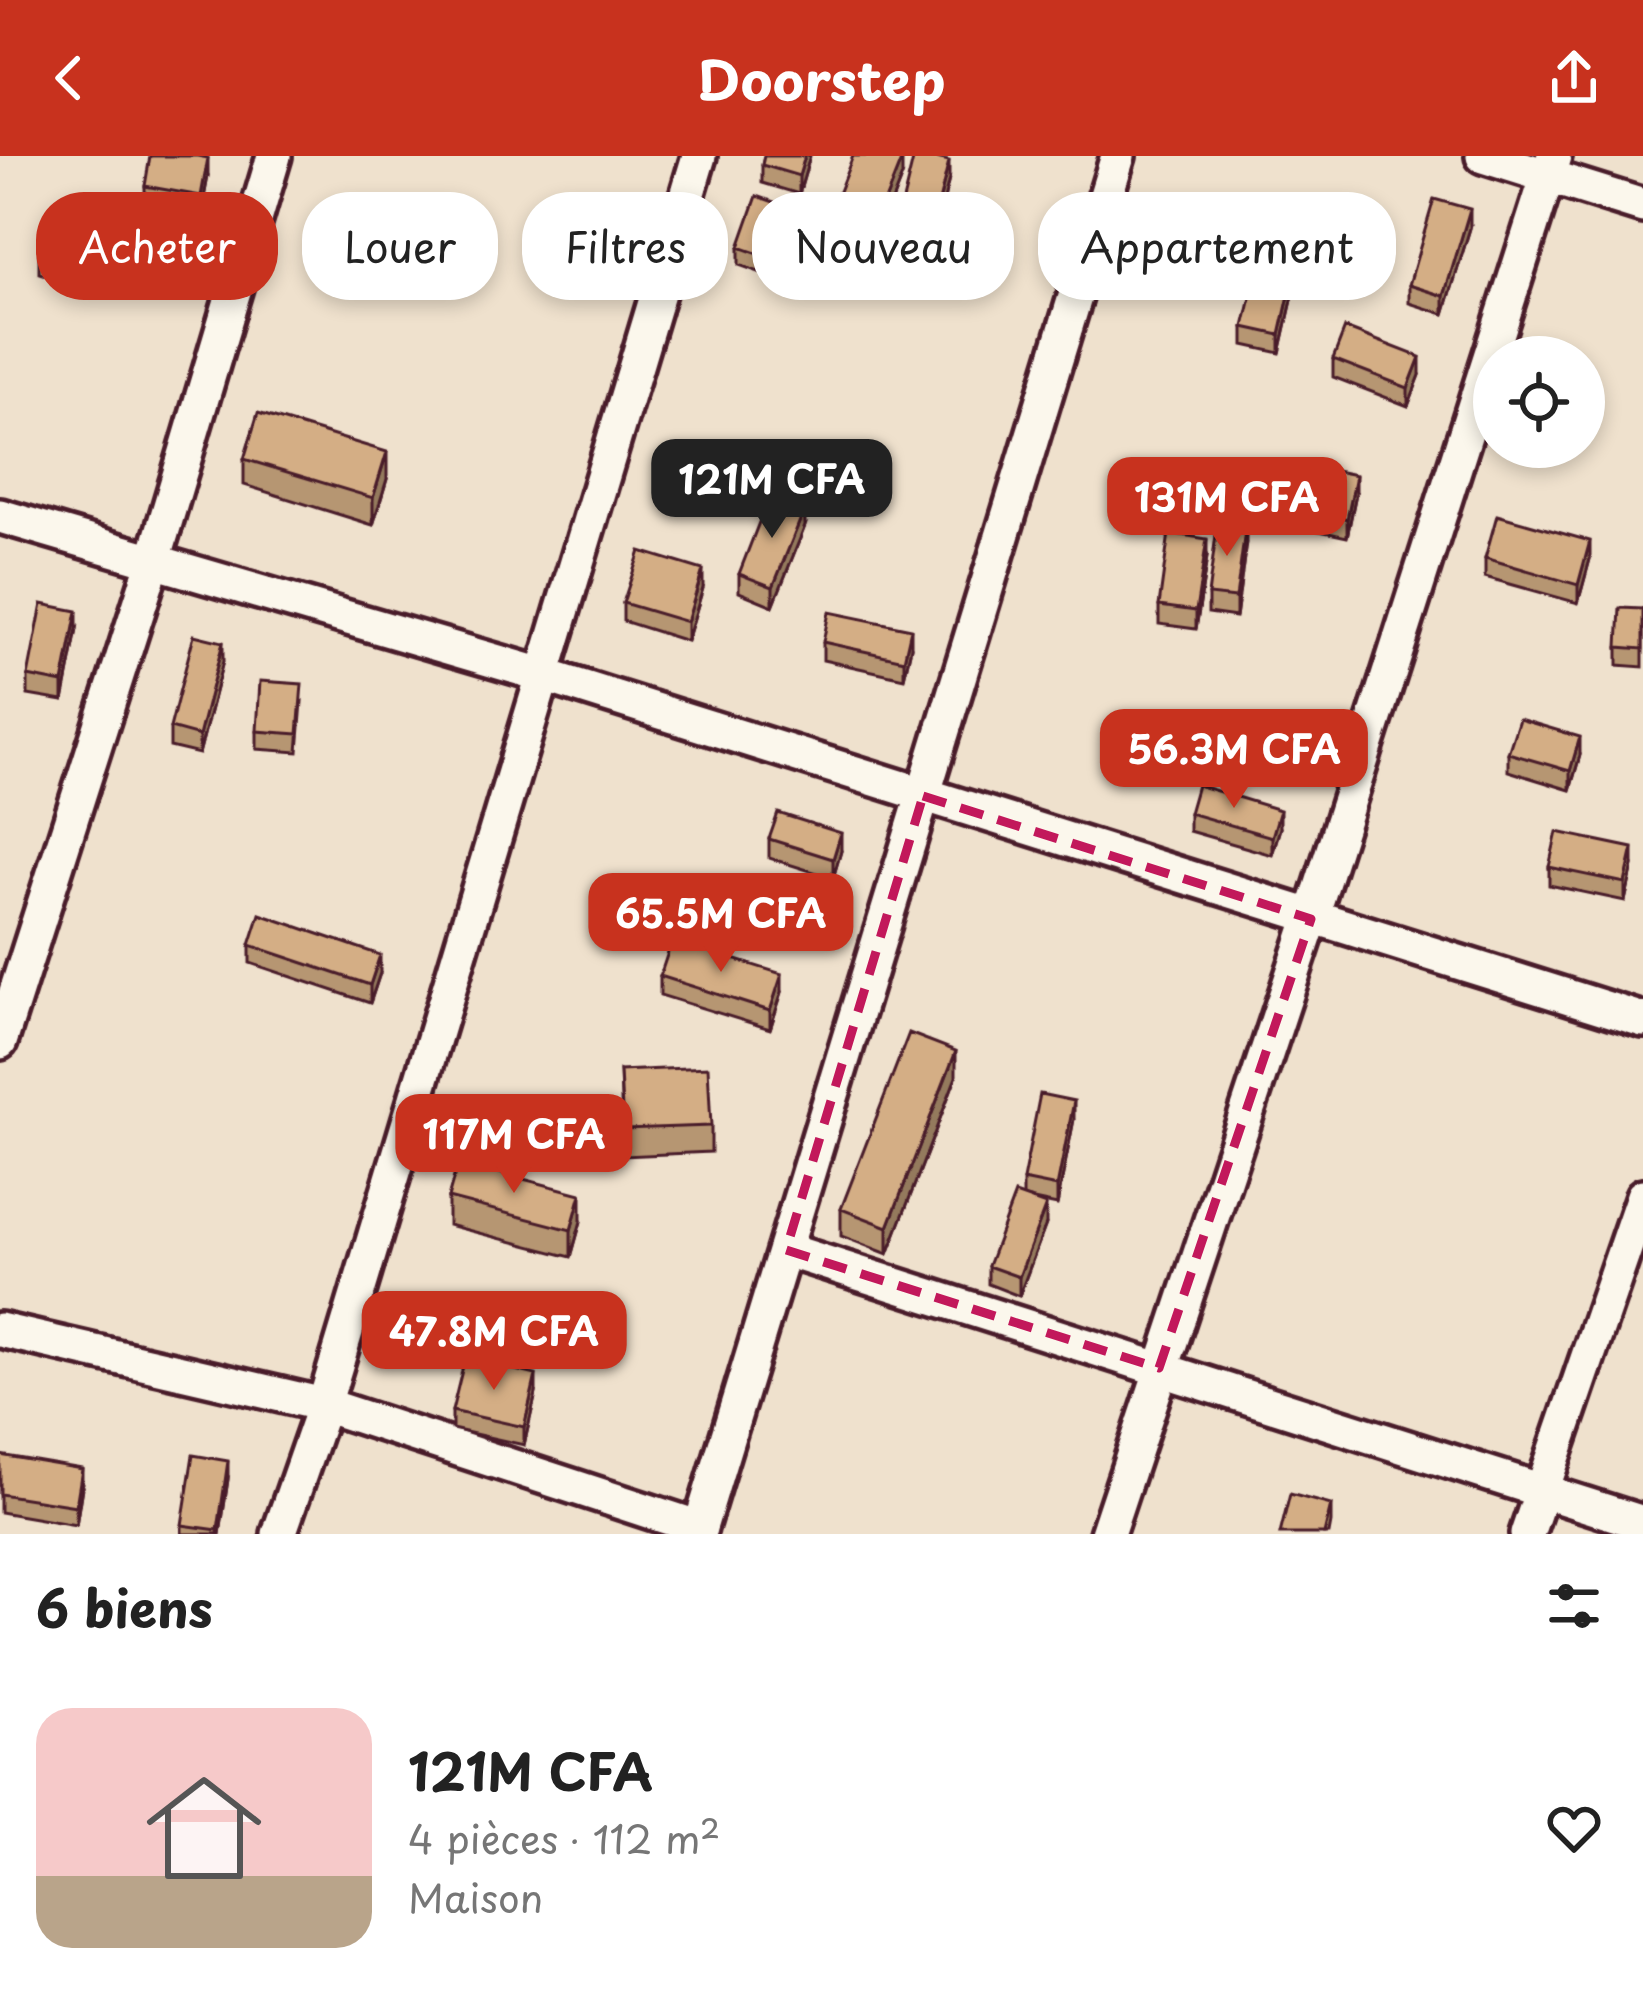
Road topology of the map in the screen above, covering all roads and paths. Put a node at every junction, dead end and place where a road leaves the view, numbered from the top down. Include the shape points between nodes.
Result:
1 (274, 156) edge
2 (699, 156) edge
3 (1118, 156) edge
4 (1483, 156) edge
5 (1551, 166) edge
6 (1643, 206) edge
7 (0, 516) edge
8 (154, 560) junction
9 (543, 675) junction
10 (922, 796) junction
11 (1311, 919) junction
12 (1643, 1020) edge
13 (0, 1042) edge
14 (1643, 1196) edge
15 (786, 1250) junction
16 (0, 1330) edge
17 (1159, 1368) junction
18 (324, 1405) junction
19 (1541, 1490) junction
20 (1643, 1523) edge
21 (699, 1531) edge
22 (279, 1534) edge
23 (1108, 1534) edge
24 (1528, 1534) edge

1 - 8 street
2 - 9 street
3 - 10 street
4 - 5 street
5 - 6 street
5 - 11 street
7 - 8 street
8 - 9 street
8 - 13 street
9 - 10 street
9 - 18 street
10 - 11 street
10 - 15 street
11 - 12 street
11 - 17 street
14 - 19 street
15 - 17 street
15 - 21 street
16 - 18 street
17 - 19 street
17 - 23 street
18 - 21 street
18 - 22 street
19 - 20 street
19 - 24 street

